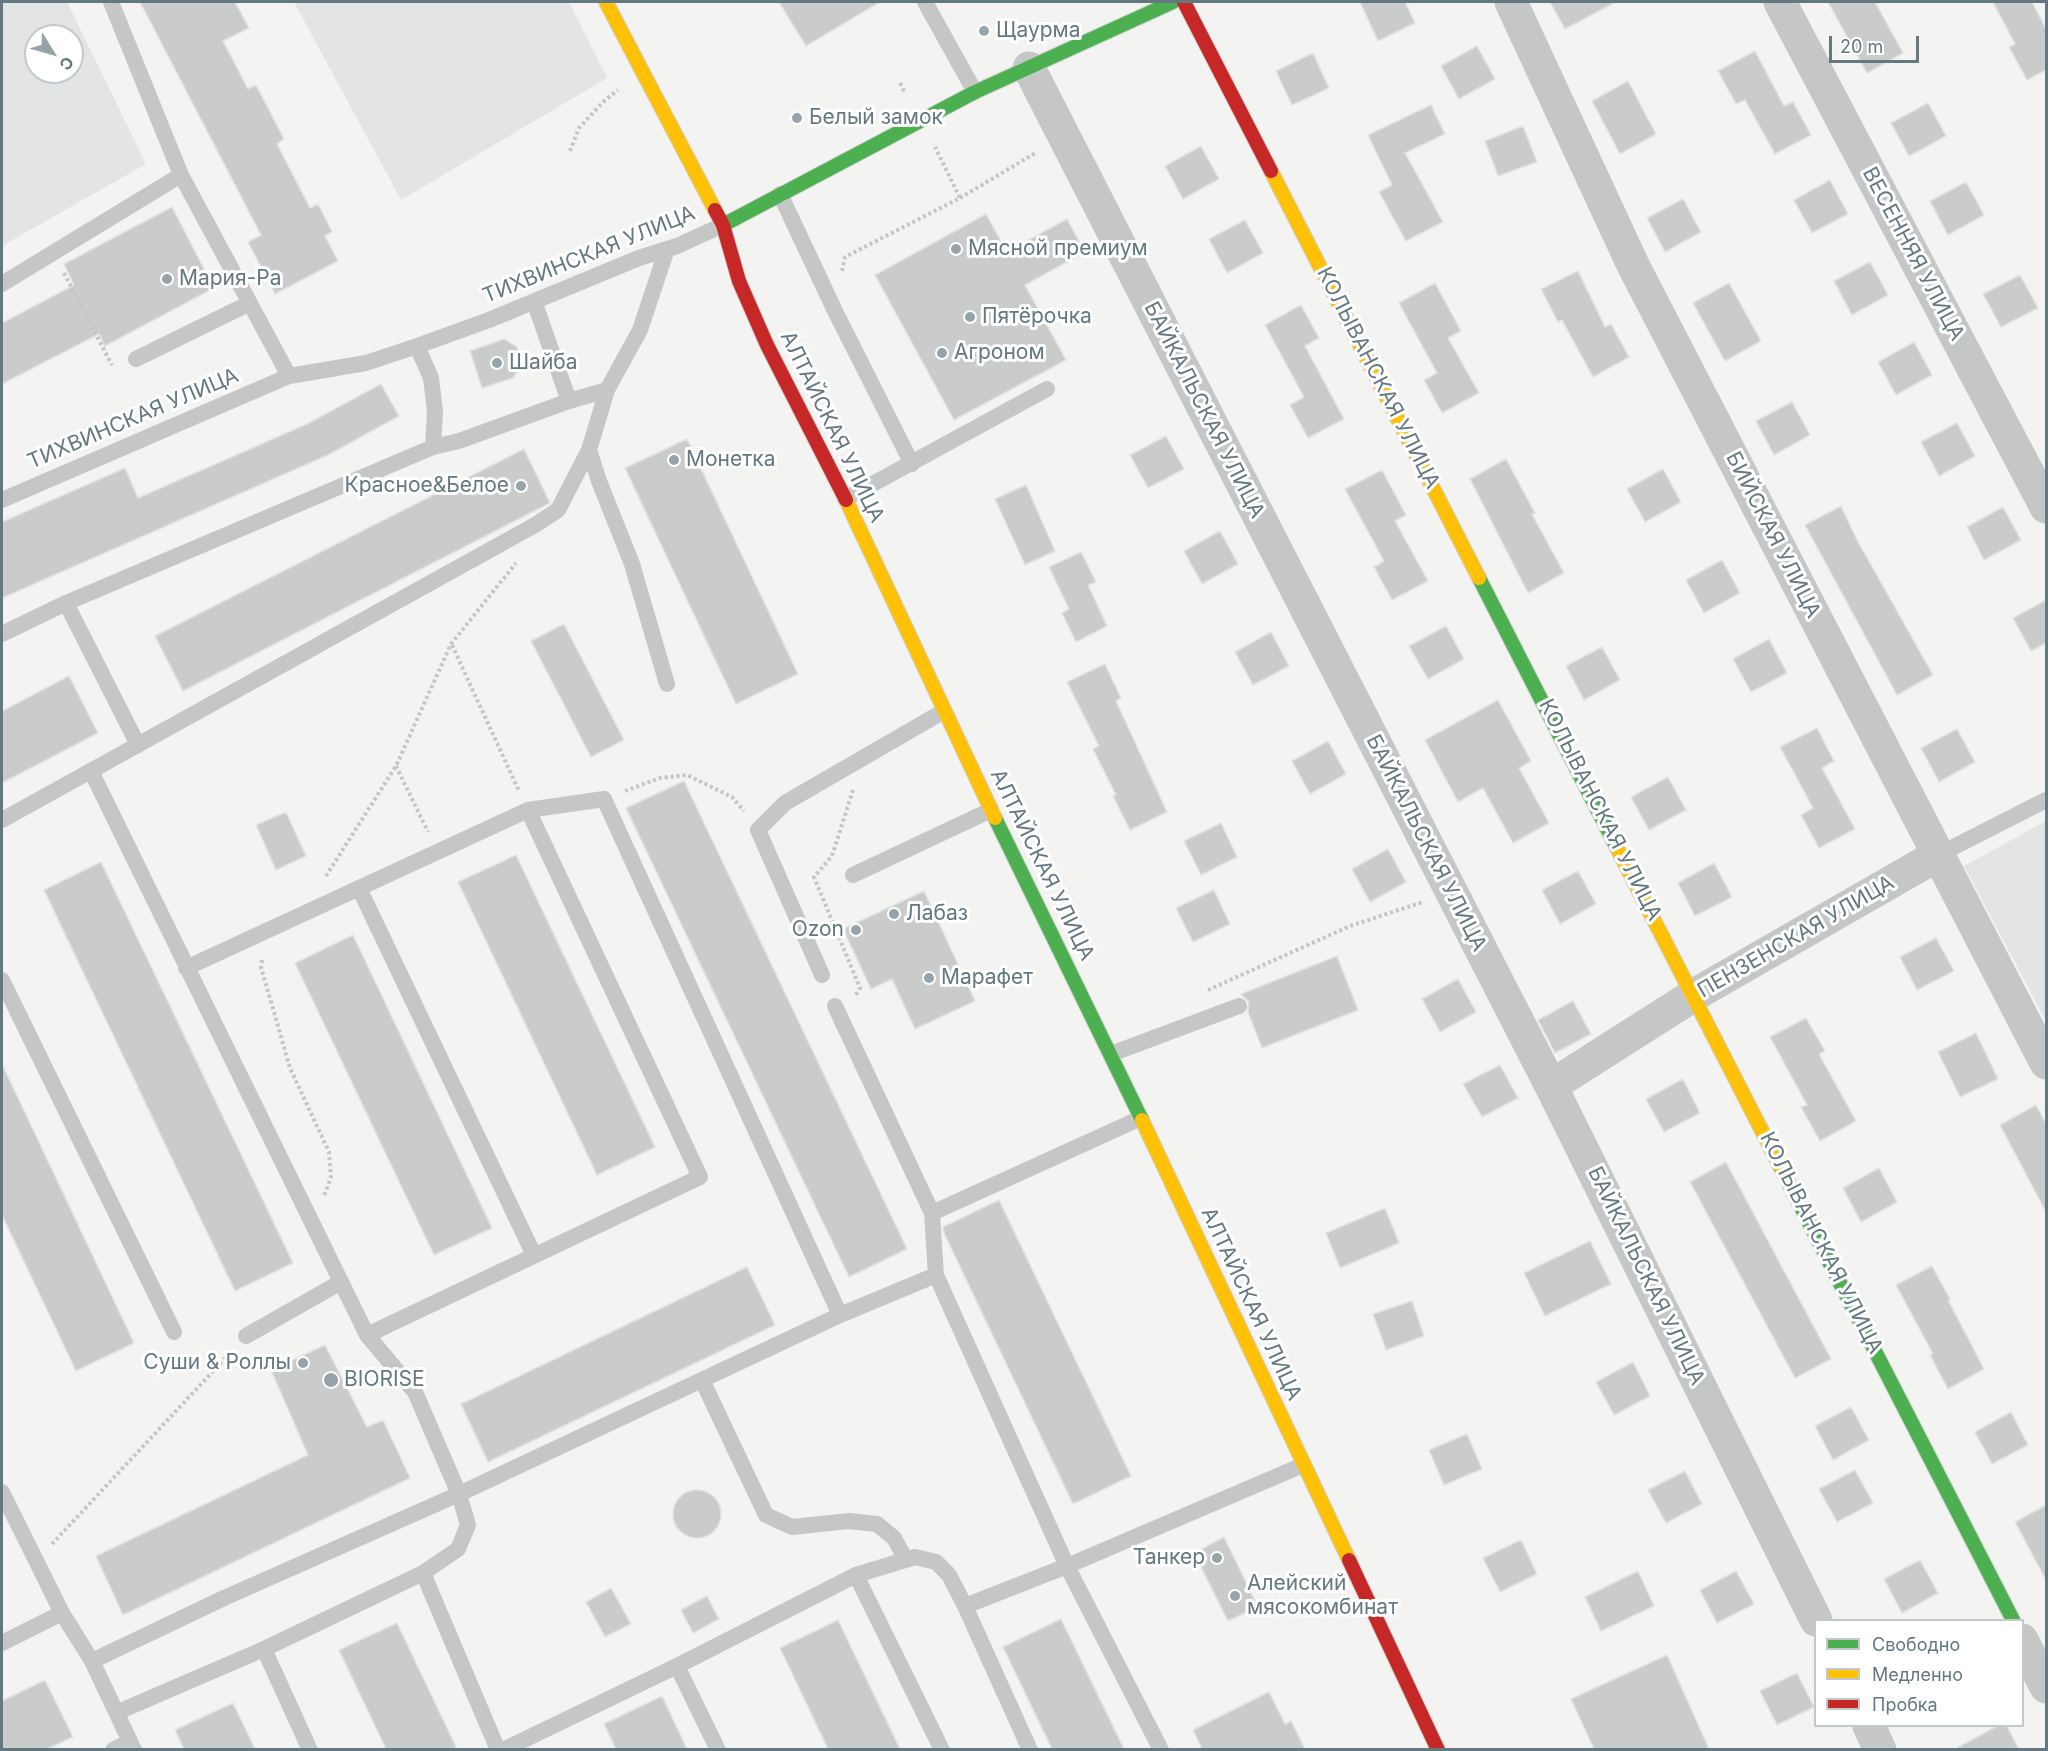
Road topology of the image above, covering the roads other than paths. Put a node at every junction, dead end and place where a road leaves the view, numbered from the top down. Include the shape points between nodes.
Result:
1 (111, 2) edge
2 (606, 2) edge
3 (925, 2) edge
4 (1173, 2) edge
5 (1184, 2) edge
6 (1511, 2) edge
7 (1780, 2) edge
8 (1029, 68) junction
9 (975, 92) junction
10 (181, 175) junction
11 (780, 194) junction
12 (723, 225) junction
13 (667, 249) junction
14 (2, 284) edge
15 (534, 302) junction
16 (250, 303) junction
17 (417, 346) junction
18 (136, 359) dead end
19 (289, 376) junction
20 (1047, 389) dead end
21 (607, 390) junction
22 (569, 401) junction
23 (433, 447) junction
24 (589, 450) junction
25 (912, 464) junction
26 (845, 499) junction
27 (2, 500) edge
28 (2046, 507) edge
29 (66, 603) junction
30 (2, 634) edge
31 (667, 684) dead end
32 (944, 711) junction
33 (138, 745) junction
34 (91, 771) junction
35 (2046, 800) edge
36 (528, 810) junction
37 (991, 810) junction
38 (2, 820) edge
39 (1938, 855) junction
40 (853, 875) dead end
41 (359, 888) junction
42 (186, 968) junction
43 (822, 975) dead end
44 (2, 980) edge
45 (1694, 995) junction
46 (835, 1006) dead end
47 (1239, 1006) dead end
48 (1111, 1054) junction
49 (2046, 1063) edge
50 (1551, 1086) junction
51 (1141, 1118) junction
52 (932, 1214) junction
53 (534, 1255) junction
54 (936, 1275) junction
55 (341, 1282) junction
56 (840, 1315) junction
57 (174, 1332) dead end
58 (367, 1335) junction
59 (246, 1336) road end
60 (702, 1380) junction
61 (1303, 1465) junction
62 (2, 1492) edge
63 (459, 1494) junction
64 (906, 1560) junction
65 (1067, 1566) junction
66 (423, 1573) junction
67 (856, 1575) junction
68 (965, 1606) junction
69 (62, 1613) junction
70 (1816, 1619) edge
71 (2012, 1619) edge
72 (2, 1643) edge
73 (2024, 1644) edge
74 (264, 1649) junction
75 (92, 1661) junction
76 (677, 1666) junction
77 (2046, 1687) edge
78 (118, 1712) junction
79 (1870, 1727) edge
80 (132, 1745) edge
81 (113, 1749) edge
82 (310, 1749) edge
83 (498, 1749) edge
84 (503, 1749) edge
85 (718, 1749) edge
86 (942, 1749) edge
87 (1030, 1749) edge
88 (1161, 1749) edge
89 (1438, 1749) edge
90 (1880, 1749) edge

1 - 10 lane
2 - 12 main road, АЛТАЙСКАЯ УЛИЦА
3 - 9 lane
4 - 8 main road, ТИХВИНСКАЯ УЛИЦА
5 - 45 main road, КОЛЫВАНСКАЯ УЛИЦА
6 - 39 street, БИЙСКАЯ УЛИЦА via 1633,265
7 - 28 street, ВЕСЕННЯЯ УЛИЦА
8 - 9 main road, ТИХВИНСКАЯ УЛИЦА
8 - 50 street, БАЙКАЛЬСКАЯ УЛИЦА
9 - 11 main road, ТИХВИНСКАЯ УЛИЦА
10 - 14 lane
10 - 16 lane
11 - 12 main road, ТИХВИНСКАЯ УЛИЦА
11 - 25 lane
12 - 13 lane, ТИХВИНСКАЯ УЛИЦА
12 - 26 main road, АЛТАЙСКАЯ УЛИЦА via 739,281 767,345
13 - 15 lane, ТИХВИНСКАЯ УЛИЦА
13 - 21 lane via 640,330
15 - 17 lane, ТИХВИНСКАЯ УЛИЦА
15 - 22 lane
16 - 18 lane
16 - 19 lane
17 - 19 lane, ТИХВИНСКАЯ УЛИЦА via 366,363
17 - 23 lane via 431,378 435,411
19 - 27 lane, ТИХВИНСКАЯ УЛИЦА
20 - 25 lane
21 - 22 lane
21 - 24 lane
22 - 23 lane
23 - 29 lane
24 - 31 lane via 632,564
24 - 33 lane via 558,510
25 - 26 lane
26 - 32 main road, АЛТАЙСКАЯ УЛИЦА
29 - 30 lane
29 - 33 lane
32 - 37 main road, АЛТАЙСКАЯ УЛИЦА
32 - 43 lane via 785,802 758,830
33 - 34 lane
34 - 38 lane
34 - 42 lane
35 - 39 lane, ПЕНЗЕНСКАЯ УЛИЦА
36 - 41 lane
36 - 53 lane via 700,1176
36 - 56 lane via 604,799
37 - 40 lane
37 - 48 main road, АЛТАЙСКАЯ УЛИЦА
39 - 45 street, ПЕНЗЕНСКАЯ УЛИЦА
39 - 49 street, БИЙСКАЯ УЛИЦА
41 - 42 lane
41 - 53 lane
42 - 55 lane
44 - 57 lane
45 - 50 street, ПЕНЗЕНСКАЯ УЛИЦА
45 - 71 main road, КОЛЫВАНСКАЯ УЛИЦА
46 - 52 lane
47 - 48 lane
48 - 51 main road, АЛТАЙСКАЯ УЛИЦА
50 - 70 street, БАЙКАЛЬСКАЯ УЛИЦА
51 - 52 lane
51 - 61 main road, АЛТАЙСКАЯ УЛИЦА
52 - 54 lane
53 - 58 lane
54 - 56 lane
54 - 65 lane
55 - 58 lane
55 - 59 lane
56 - 60 lane
58 - 63 lane via 415,1392
60 - 63 lane
60 - 64 lane via 766,1515 792,1527 849,1521 877,1524 894,1538
61 - 65 lane
61 - 89 main road, АЛТАЙСКАЯ УЛИЦА
62 - 69 lane
63 - 66 lane via 468,1525 458,1549
63 - 75 lane
64 - 67 lane
64 - 68 lane via 915,1557 936,1562 949,1575
65 - 68 lane
65 - 88 lane
66 - 74 lane
66 - 83 lane
67 - 76 lane
67 - 86 lane
68 - 87 lane
69 - 72 lane
69 - 75 lane
73 - 77 street
74 - 78 lane
74 - 82 lane
75 - 78 lane
76 - 84 lane
76 - 85 lane
78 - 80 lane
79 - 90 street
80 - 81 lane

